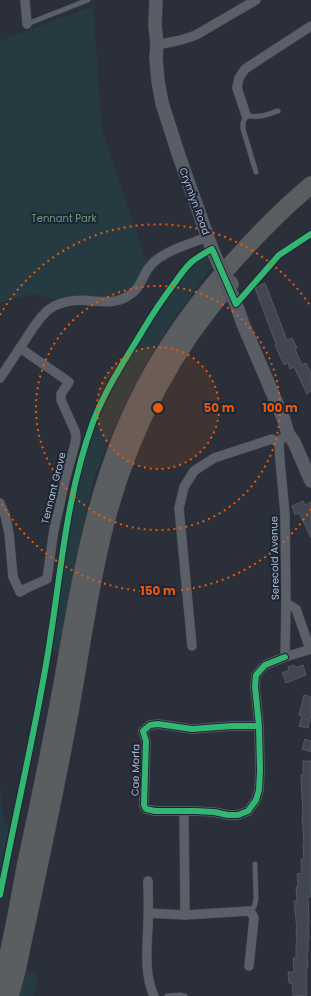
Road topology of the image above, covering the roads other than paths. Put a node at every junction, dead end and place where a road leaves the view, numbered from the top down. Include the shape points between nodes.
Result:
1 (25, 0) edge
2 (88, 0) edge
3 (156, 0) edge
4 (256, 0) edge
5 (27, 24) joint
6 (311, 26) edge
7 (157, 45) junction
8 (278, 111) dead end
9 (246, 115) junction
10 (256, 172) dead end
11 (311, 185) edge
12 (311, 201) edge
13 (210, 243) junction
14 (20, 348) junction
15 (0, 377) edge
16 (284, 439) junction
17 (311, 481) edge
18 (0, 503) edge
19 (286, 603) junction
20 (192, 646) dead end
21 (311, 649) edge
22 (284, 657) junction
23 (259, 726) junction
24 (184, 811) junction
25 (255, 864) dead end
26 (148, 881) dead end
27 (248, 910) junction
28 (148, 913) junction
29 (185, 914) junction
30 (249, 966) dead end
31 (0, 990) edge
32 (10, 996) edge
33 (154, 996) edge
34 (167, 996) edge
35 (185, 996) edge

1 - 5 street
2 - 5 lane
3 - 7 street, Crymlyn Road
4 - 7 street via 196,35
6 - 9 street via 245,69 239,78 237,88
7 - 13 street, Crymlyn Road via 156,58 162,103
8 - 9 lane via 257,117
9 - 10 lane via 243,129
11 - 31 highway via 251,242 206,293 157,364 120,440 105,481 82,571 54,727
12 - 32 highway via 259,250 190,334 148,406 131,445 116,485 94,574 68,726
13 - 14 street via 164,254 156,259 140,285 127,297 114,302 70,300 47,310
13 - 16 street, Crymlyn Road, bridge via 284,420
14 - 15 street
14 - 18 street, Tennant Grove via 69,382 61,394 61,400 75,431 76,444 54,529 47,579 20,592 13,577 10,533
16 - 17 street, Crymlyn Road via 294,442
16 - 19 street, Serecold Avenue via 280,461 285,514
16 - 20 street via 272,439 214,458 194,471 184,487 179,508
19 - 21 street via 296,609
19 - 22 street, Serecold Avenue
21 - 22 street
22 - 23 street, Cae Morfa via 265,665 256,675
23 - 24 street, Cae Morfa via 259,790 248,811 238,815
23 - 24 street, Cae Morfa via 192,729 158,724 150,725 143,731 146,741 144,805 155,811
24 - 29 street
25 - 27 lane via 256,899 254,907
26 - 28 street
27 - 29 street
27 - 30 street via 254,918
28 - 29 street
28 - 33 street via 147,971
34 - 35 lane

